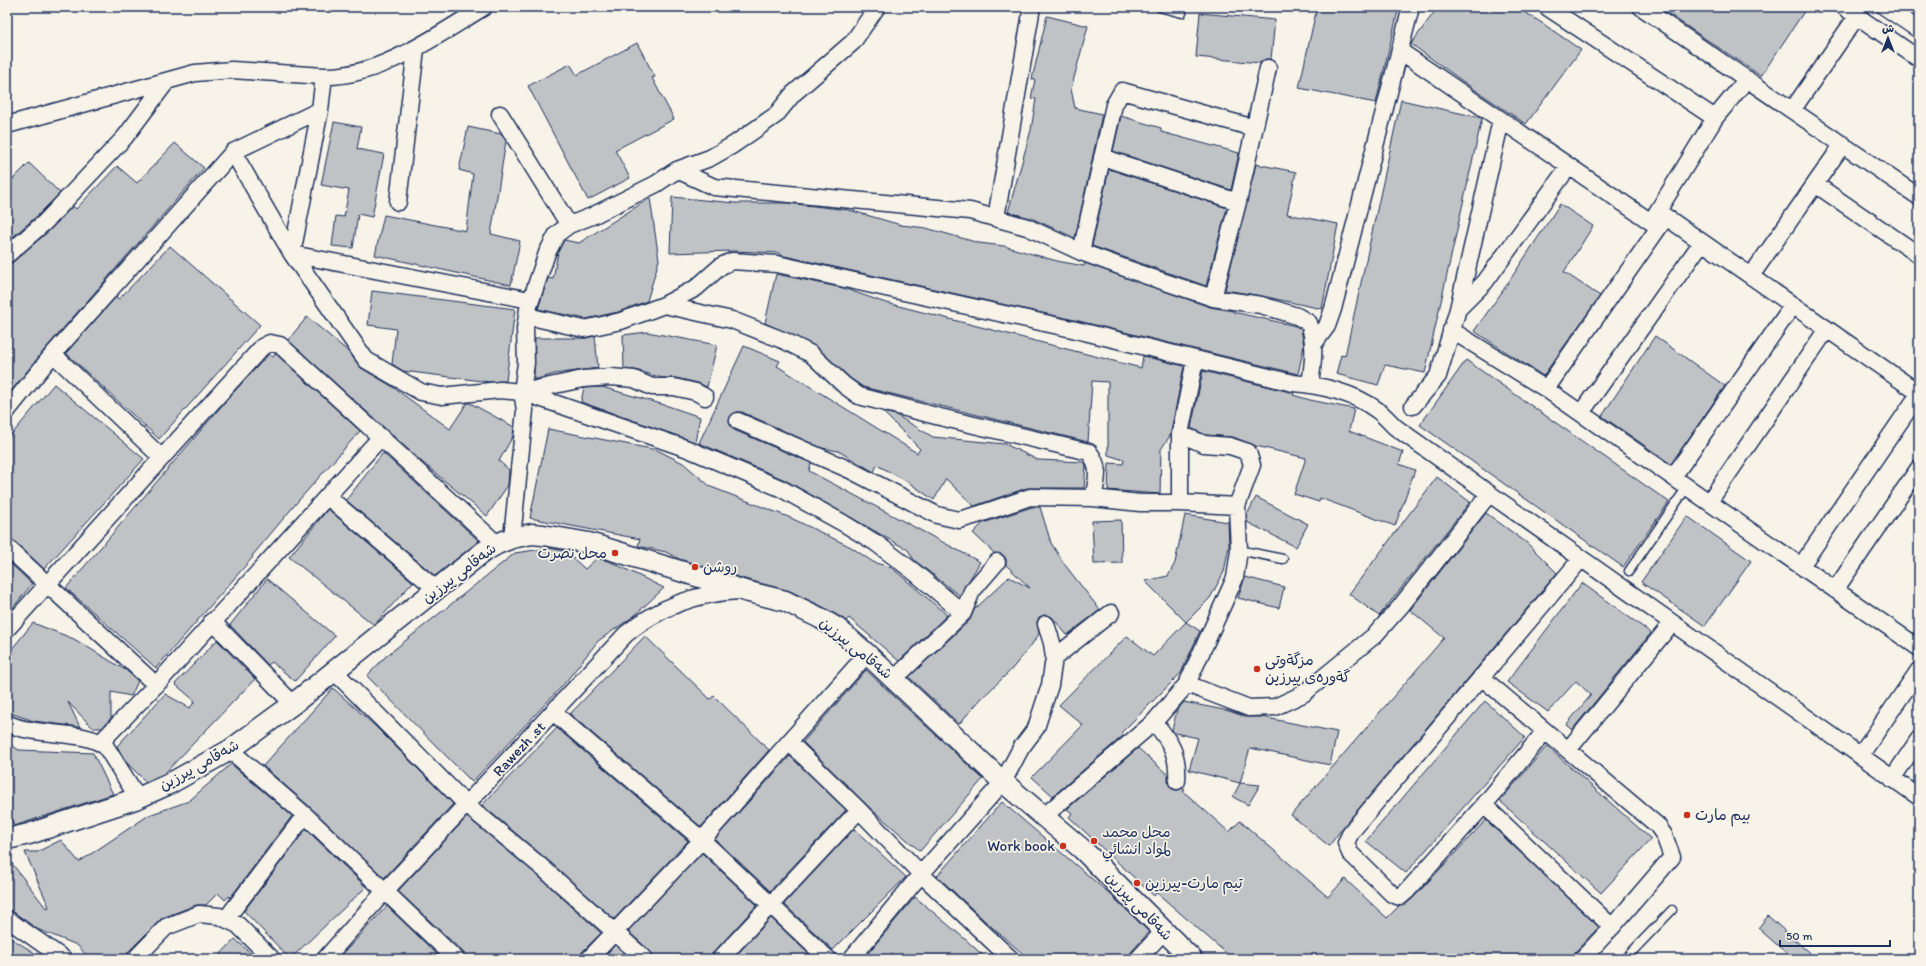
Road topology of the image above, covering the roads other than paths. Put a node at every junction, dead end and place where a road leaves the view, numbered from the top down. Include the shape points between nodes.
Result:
1 (484, 7) edge
2 (877, 7) edge
3 (1032, 7) edge
4 (1159, 7) edge
5 (1411, 7) edge
6 (1547, 7) edge
7 (1641, 7) edge
8 (1885, 7) edge
9 (1850, 11) edge
10 (1182, 12) dead end
11 (1916, 28) edge
12 (1898, 45) junction
13 (416, 48) junction
14 (1400, 51) junction
15 (1919, 59) edge
16 (1268, 68) dead end
17 (324, 76) junction
18 (1747, 79) junction
19 (167, 81) junction
20 (1793, 109) junction
21 (320, 110) junction
22 (500, 114) dead end
23 (1715, 118) junction
24 (1501, 120) junction
25 (7, 125) edge
26 (1254, 128) junction
27 (1843, 144) junction
28 (233, 152) junction
29 (1102, 157) junction
30 (1569, 166) junction
31 (677, 170) junction
32 (1815, 184) junction
33 (1919, 197) edge
34 (398, 202) dead end
35 (1238, 202) junction
36 (1666, 217) junction
37 (996, 218) junction
38 (1650, 222) junction
39 (569, 225) junction
40 (1702, 242) junction
41 (1081, 252) junction
42 (292, 254) junction
43 (7, 255) edge
44 (1919, 255) edge
45 (1751, 276) junction
46 (1213, 298) junction
47 (530, 300) junction
48 (664, 305) junction
49 (1793, 305) junction
50 (1458, 309) junction
51 (527, 316) junction
52 (1827, 329) junction
53 (1452, 330) junction
54 (1313, 345) junction
55 (53, 354) junction
56 (1195, 360) junction
57 (1310, 384) junction
58 (1546, 389) junction
59 (522, 392) junction
60 (1919, 393) edge
61 (705, 398) dead end
62 (1413, 406) dead end
63 (7, 412) edge
64 (1581, 413) junction
65 (738, 420) dead end
66 (1180, 434) junction
67 (381, 437) junction
68 (162, 458) junction
69 (1919, 468) edge
70 (1673, 477) junction
71 (1687, 487) junction
72 (1489, 494) junction
73 (327, 496) junction
74 (1093, 498) junction
75 (1709, 502) junction
76 (1180, 503) junction
77 (1237, 506) junction
78 (504, 541) junction
79 (7, 547) edge
80 (1239, 550) junction
81 (1283, 559) dead end
82 (1581, 559) junction
83 (996, 562) dead end
84 (1801, 566) junction
85 (1629, 571) dead end
86 (47, 585) junction
87 (436, 589) junction
88 (1836, 590) junction
89 (745, 591) junction
90 (963, 613) junction
91 (1111, 613) dead end
92 (212, 621) junction
93 (1672, 623) junction
94 (1046, 624) dead end
95 (7, 629) edge
96 (1919, 648) edge
97 (867, 654) junction
98 (1054, 658) junction
99 (1919, 670) edge
100 (334, 671) junction
101 (1481, 677) junction
102 (894, 679) junction
103 (1187, 684) junction
104 (156, 685) junction
105 (293, 704) junction
106 (553, 712) junction
107 (1154, 722) junction
108 (7, 723) edge
109 (1545, 731) junction
110 (1919, 739) edge
111 (101, 742) junction
112 (789, 742) junction
113 (230, 750) junction
114 (1568, 750) junction
115 (1860, 756) junction
116 (1892, 778) junction
117 (1178, 781) dead end
118 (1003, 782) junction
119 (1919, 797) edge
120 (138, 798) junction
121 (467, 805) junction
122 (1484, 805) junction
123 (859, 810) junction
124 (305, 815) junction
125 (1043, 818) junction
126 (7, 839) edge
127 (702, 840) junction
128 (921, 874) junction
129 (384, 892) junction
130 (771, 905) junction
131 (1672, 910) dead end
132 (7, 919) edge
133 (226, 919) junction
134 (1612, 927) junction
135 (616, 932) junction
136 (1163, 932) junction
137 (64, 959) edge
138 (135, 959) edge
139 (272, 959) edge
140 (325, 959) edge
141 (456, 959) edge
142 (589, 959) edge
143 (645, 959) edge
144 (720, 959) edge
145 (828, 959) edge
146 (851, 959) edge
147 (1011, 959) edge
148 (1138, 959) edge
149 (1192, 959) edge
150 (1582, 959) edge
151 (1625, 959) edge

1 - 13 street
2 - 31 street via 853,42 793,94 776,115 710,158
3 - 37 street
4 - 10 lane
5 - 14 street
6 - 23 street
7 - 18 street
8 - 11 street
9 - 12 street
9 - 20 street
11 - 12 street
12 - 15 street
13 - 17 street via 360,72 339,77
13 - 34 street
14 - 24 street
14 - 54 street via 1333,309 1327,326
16 - 26 street
17 - 19 street via 232,70 195,73
17 - 21 street
18 - 20 street
18 - 23 street
19 - 25 street
19 - 43 street via 125,137 45,222
20 - 27 street
21 - 28 street
21 - 42 street
22 - 39 street
23 - 38 street
24 - 30 street
24 - 50 street
26 - 29 street via 1122,91 1114,105
26 - 35 street
27 - 32 street
27 - 33 street
28 - 42 street
28 - 55 street
29 - 35 street
29 - 41 street
30 - 38 street
30 - 50 street via 1485,282
31 - 37 street via 714,187 970,212
31 - 39 street via 621,202
32 - 44 street
32 - 45 street
35 - 46 street
36 - 38 street
36 - 40 street
36 - 58 street
37 - 41 street via 1027,227
39 - 47 street via 557,234
40 - 45 street
40 - 64 street
41 - 46 street
42 - 47 street
42 - 59 street via 366,360 421,392 442,396 500,390
45 - 49 street
46 - 54 street via 1261,305 1304,319 1309,323
47 - 51 street
48 - 51 street via 621,320 584,329
48 - 56 street via 696,288 721,266 732,262 777,264
48 - 74 street via 732,320 791,344 811,354 859,396 1089,452 1096,460 1098,478
49 - 52 street
49 - 70 street
50 - 53 street
51 - 59 street via 526,363
52 - 60 street
52 - 75 street
53 - 58 street
53 - 62 street via 1438,376
54 - 57 street
55 - 63 street
55 - 68 street
56 - 57 street via 1293,383
56 - 66 street
57 - 72 street via 1355,397 1377,410 1395,427
58 - 64 street
59 - 61 street via 583,379 611,377 634,379 652,387 674,387 696,392
59 - 78 street via 525,410
59 - 90 street via 688,449 780,488 876,543
60 - 84 street
64 - 70 street
65 - 74 street via 850,470 937,515 959,520 1030,497
66 - 76 street
66 - 77 street via 1204,444 1230,446 1248,452 1252,465
67 - 68 street via 280,345 270,343 262,348
67 - 73 street
67 - 78 street
68 - 86 street
69 - 88 street
70 - 71 street
71 - 75 street
71 - 85 lane
72 - 82 street
72 - 103 street via 1376,635 1303,694 1275,707 1249,708
73 - 87 street
73 - 92 street
74 - 76 street via 1140,503
75 - 84 street
76 - 77 street
77 - 80 street
78 - 87 street, شەقامی پیرزین
78 - 89 street, شەقامی پیرزین via 543,535 589,543
79 - 86 street
80 - 81 lane
80 - 103 street via 1235,578
82 - 93 street
82 - 101 street
83 - 90 street via 972,591
84 - 88 street
86 - 95 street
86 - 104 street
87 - 100 street, شەقامی پیرزین
88 - 96 street
89 - 97 street, شەقامی پیرزین via 803,608 837,628
89 - 106 street, Rawezh .st via 691,598 642,621 614,646
90 - 102 street
91 - 98 street
92 - 104 street
92 - 105 street
93 - 114 street
93 - 115 street
94 - 98 street
97 - 102 street, شەقامی پیرزین
97 - 112 street
98 - 118 street via 1050,685 1036,728 1021,748
99 - 115 street
100 - 105 street, شەقامی پیرزین
100 - 121 street
101 - 109 street
101 - 122 street via 1351,832 1346,843 1350,853 1392,894 1400,897
102 - 118 street, شەقامی پیرزین
103 - 107 street
104 - 111 street
105 - 113 street, شەقامی پیرزین
106 - 121 street, Rawezh .st
106 - 127 street
107 - 117 street via 1170,742 1178,768
107 - 125 street
108 - 111 street via 31,732 89,737
109 - 114 street
109 - 122 street
110 - 116 street
111 - 120 street
112 - 123 street
112 - 127 street
113 - 120 street, شەقامی پیرزین
113 - 124 street
114 - 134 street via 1657,825 1664,835 1672,857
115 - 116 street
116 - 119 street
118 - 125 street, شەقامی پیرزین
118 - 128 street
120 - 126 street, شەقامی پیرزین
121 - 129 street, Rawezh .st
121 - 135 street
122 - 134 street
123 - 128 street
123 - 130 street
124 - 129 street
124 - 133 street
125 - 136 street, شەقامی پیرزین via 1100,866
127 - 130 street
127 - 135 street
128 - 146 street
128 - 147 street
129 - 140 street, Rawezh .st
129 - 141 street
130 - 144 street
130 - 145 street
131 - 151 lane
132 - 137 street
133 - 138 street via 199,914 166,927
133 - 139 street via 238,925
134 - 150 street
135 - 142 street
135 - 143 street
136 - 148 street
136 - 149 street, شەقامی پیرزین

